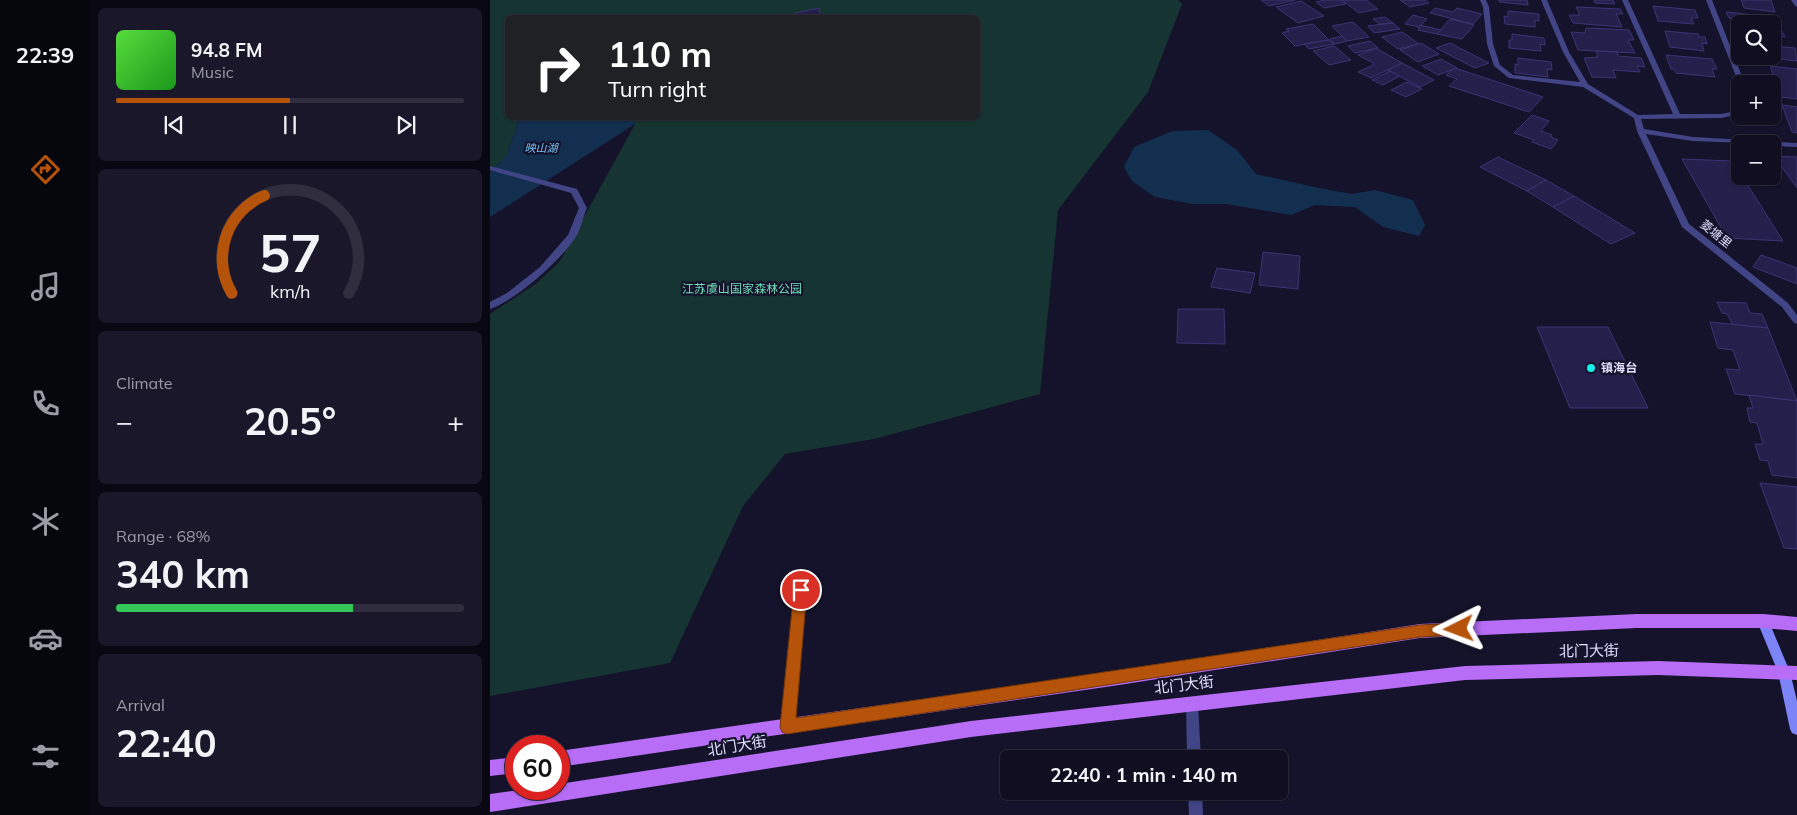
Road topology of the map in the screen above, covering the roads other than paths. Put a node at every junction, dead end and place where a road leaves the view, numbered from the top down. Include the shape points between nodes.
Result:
1 (1483, 0) edge
2 (1544, 0) edge
3 (1625, 0) edge
4 (1709, 0) edge
5 (1794, 0) edge
6 (1797, 5) edge
7 (1738, 75) edge
8 (1585, 86) junction
9 (1731, 114) edge
10 (1637, 117) junction
11 (1678, 118) junction
12 (1641, 130) junction
13 (1797, 145) edge
14 (490, 168) edge
15 (490, 306) edge
16 (1797, 321) edge
17 (801, 590) dead end
18 (1763, 621) junction
19 (1797, 624) edge
20 (1790, 673) edge
21 (1192, 703) junction
22 (787, 727) junction
23 (1797, 729) edge
24 (1194, 750) edge
25 (570, 757) edge
26 (505, 766) edge
27 (490, 768) edge
28 (1195, 800) edge
29 (490, 802) edge
30 (1196, 815) edge

1 - 8 street via 1490,44 1498,66 1511,77
2 - 8 street via 1566,52
3 - 11 street
4 - 7 street
5 - 6 street
8 - 10 street
9 - 11 street
10 - 11 street
10 - 12 street, 菱塘里
12 - 13 street via 1693,139
12 - 16 street, 菱塘里 via 1685,225 1785,305
14 - 15 street via 574,191 583,208 572,236 543,269
17 - 22 street
18 - 19 main road, 北门大街
18 - 20 main road
18 - 22 main road, 北门大街 via 1637,621 1420,631
20 - 21 main road, 北门大街 via 1658,668 1465,672
20 - 23 main road
21 - 24 street
21 - 29 main road, 北门大街 via 971,729
22 - 25 main road, 北门大街
26 - 27 main road
28 - 30 street

